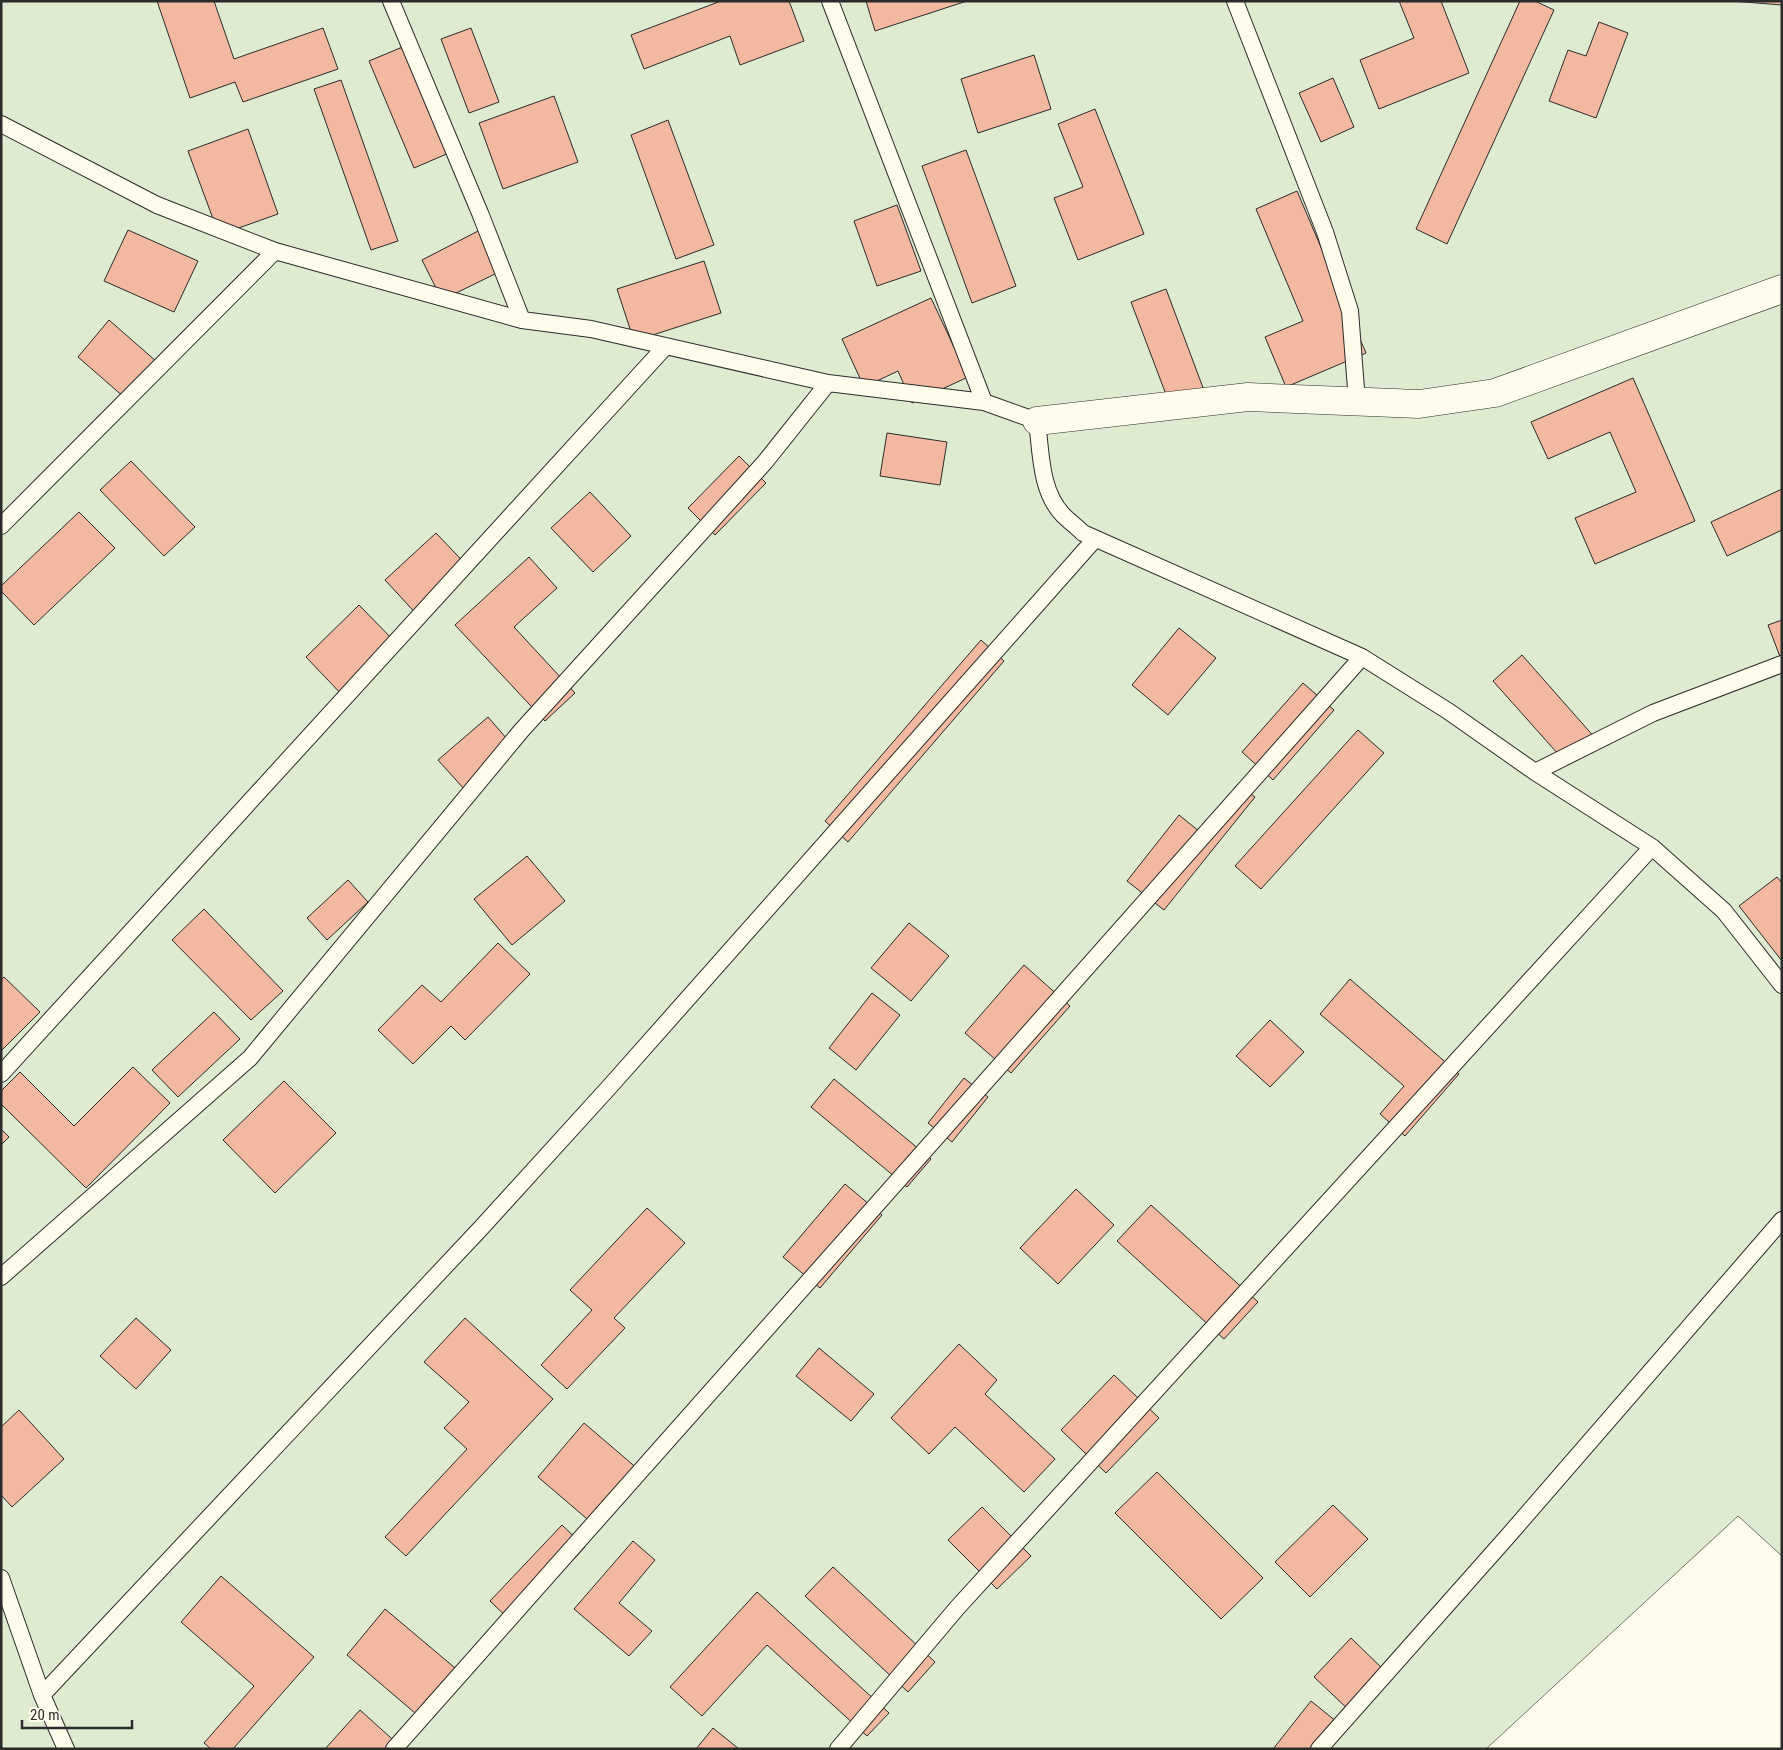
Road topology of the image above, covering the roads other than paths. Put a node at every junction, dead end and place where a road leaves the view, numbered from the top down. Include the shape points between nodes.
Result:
1 (391, 1) edge
2 (830, 1) edge
3 (1235, 1) edge
4 (1, 124) edge
5 (274, 251) junction
6 (1782, 289) edge
7 (522, 320) junction
8 (665, 347) junction
9 (828, 383) junction
10 (984, 402) junction
11 (1357, 402) junction
12 (1037, 421) junction
13 (1, 526) edge
14 (1095, 539) junction
15 (1362, 657) junction
16 (1782, 664) edge
17 (1535, 772) junction
18 (1652, 847) junction
19 (1782, 985) edge
20 (1, 1074) edge
21 (1782, 1220) edge
22 (1, 1277) edge
23 (1, 1578) edge
24 (42, 1695) junction
25 (66, 1749) edge
26 (394, 1749) edge
27 (838, 1749) edge
28 (1319, 1749) edge

1 - 7 lane
2 - 10 lane
3 - 11 lane via 1325,232 1350,311
4 - 5 lane via 158,205
5 - 7 lane
5 - 13 lane
6 - 11 street via 1495,392 1419,404
7 - 8 lane via 592,330
8 - 9 lane
8 - 20 lane
9 - 10 lane
9 - 22 lane via 765,462 521,731 250,1058
10 - 12 lane
11 - 12 street via 1248,397
12 - 14 lane via 1044,480 1050,494 1062,514
14 - 15 lane
14 - 24 lane via 488,1221
15 - 17 lane via 1448,711
15 - 26 lane
16 - 17 lane via 1653,713
17 - 18 lane
18 - 19 lane via 1724,911
18 - 27 lane via 964,1600
21 - 28 lane
23 - 24 lane
24 - 25 lane

